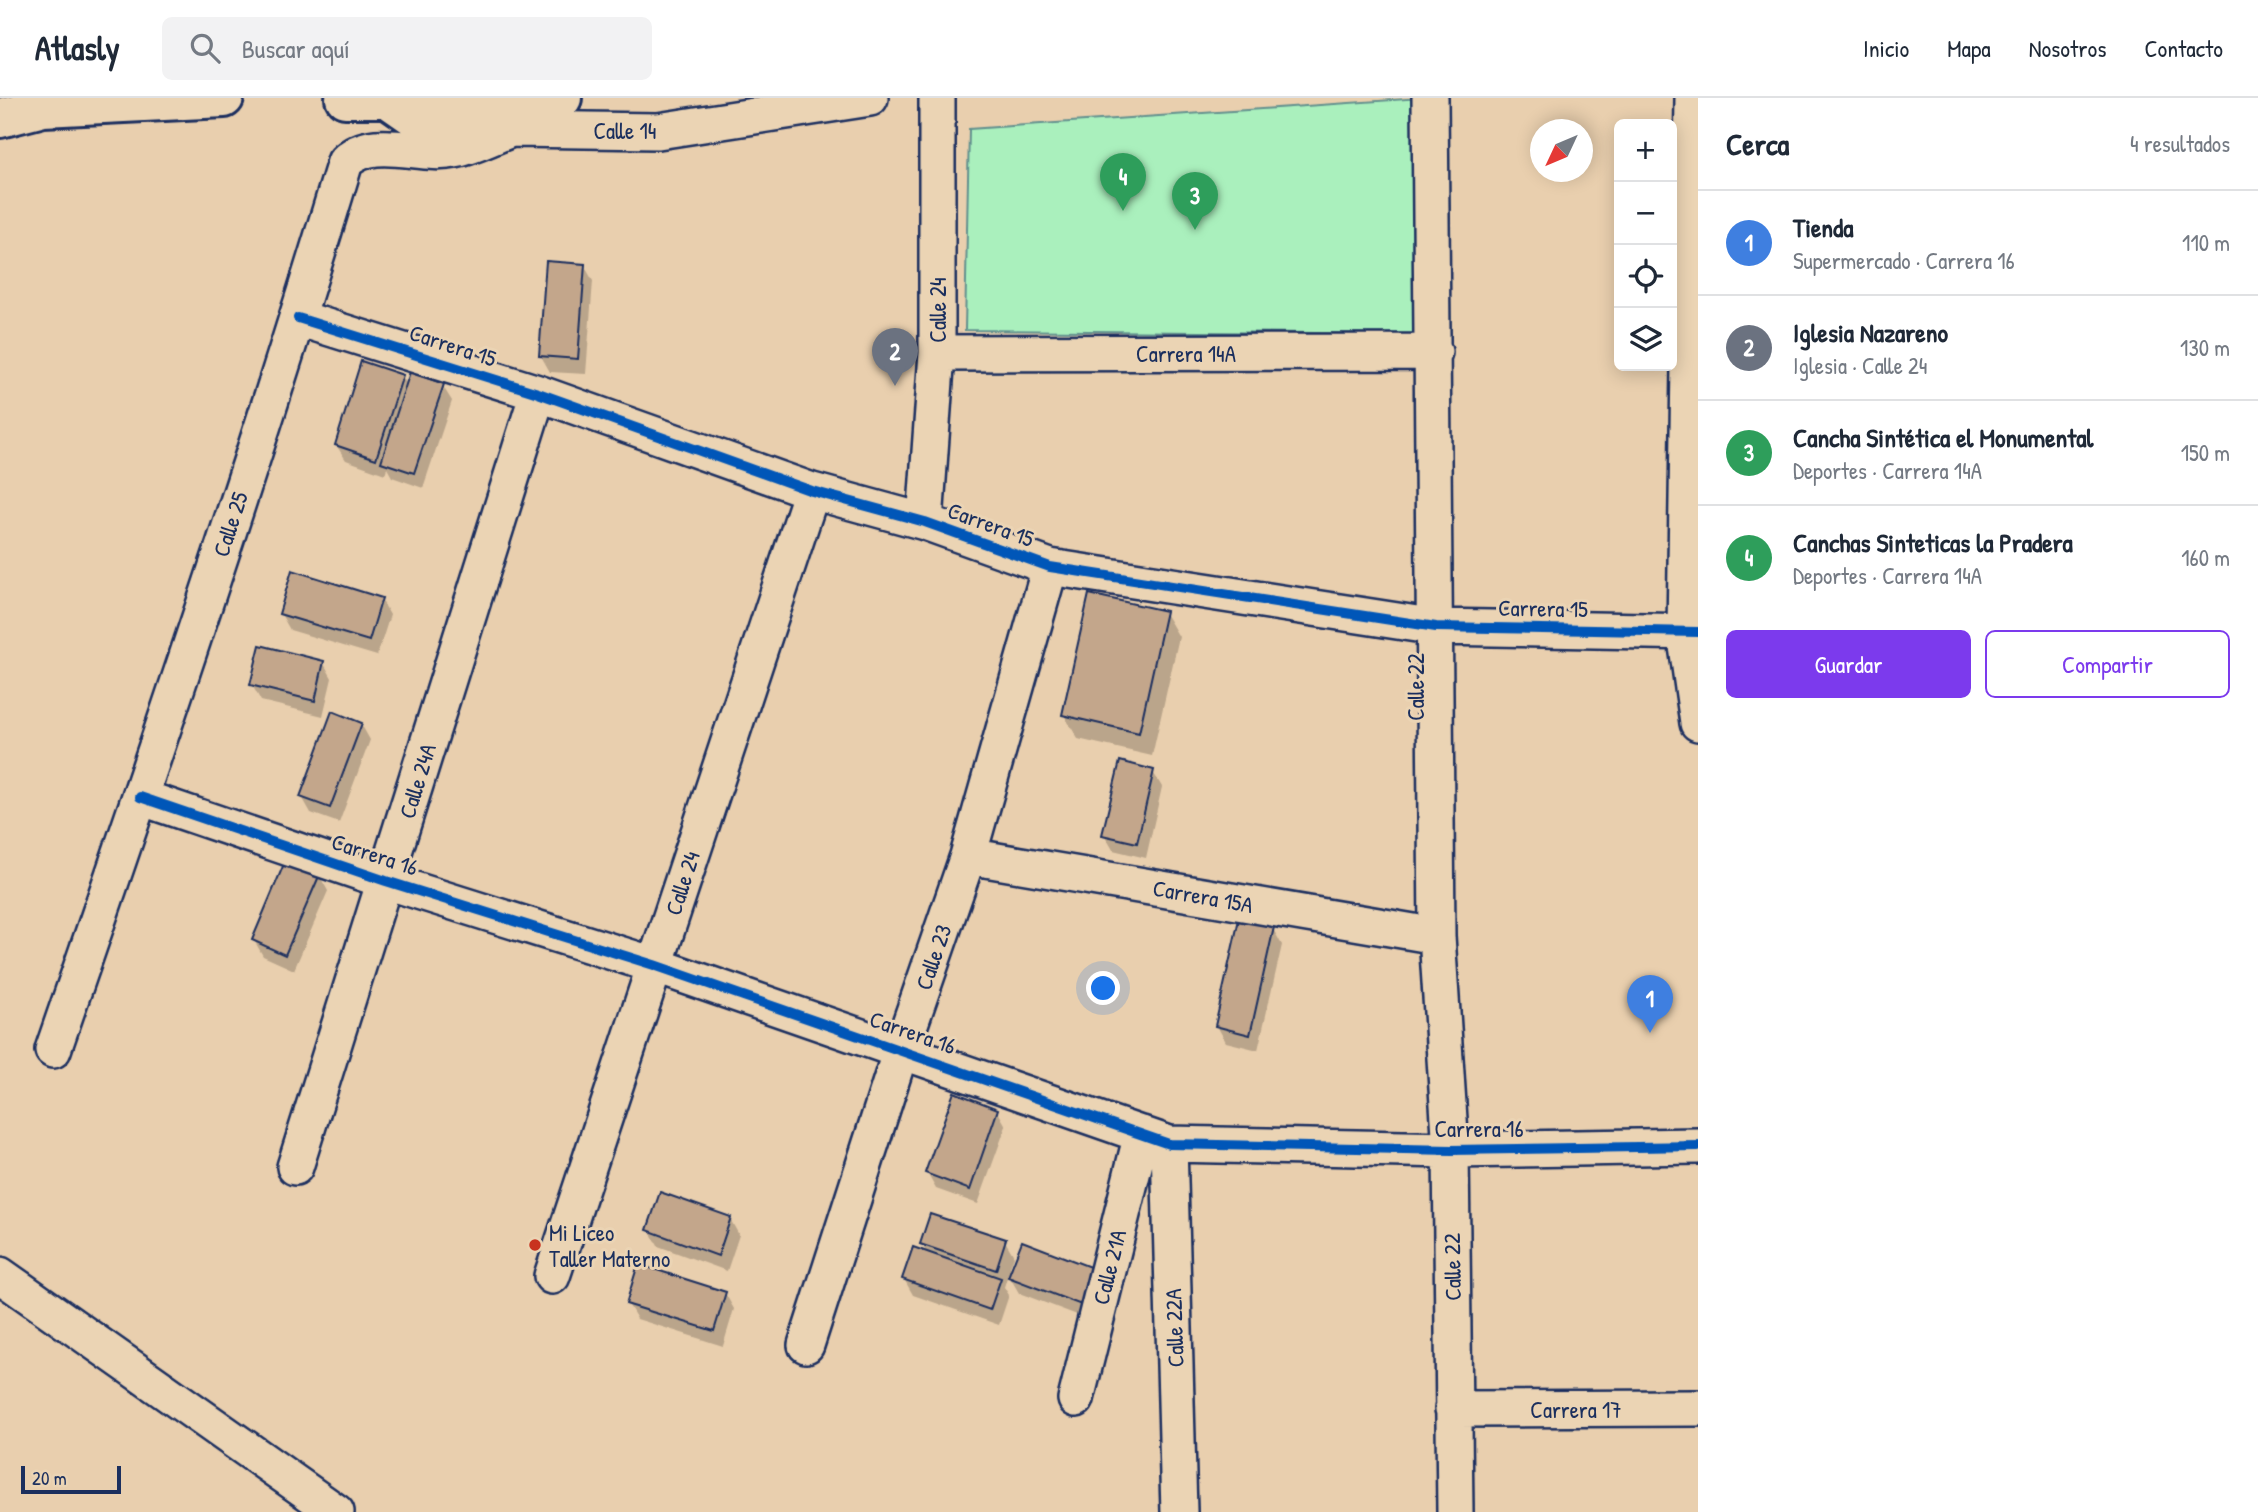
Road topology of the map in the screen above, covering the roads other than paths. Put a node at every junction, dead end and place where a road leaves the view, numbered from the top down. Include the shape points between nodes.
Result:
1 (224, 98) edge
2 (345, 98) edge
3 (562, 98) edge
4 (870, 98) edge
5 (937, 98) edge
6 (1430, 98) edge
7 (1693, 98) edge
8 (369, 99) edge
9 (0, 118) edge
10 (511, 129) junction
11 (298, 318) junction
12 (1434, 352) junction
13 (937, 354) junction
14 (538, 393) junction
15 (812, 491) junction
16 (925, 522) junction
17 (1050, 567) junction
18 (1436, 627) junction
19 (1692, 632) edge
20 (1698, 723) edge
21 (141, 797) junction
22 (968, 856) junction
23 (386, 881) junction
24 (1437, 936) junction
25 (654, 965) junction
26 (53, 1050) dead end
27 (901, 1050) junction
28 (1155, 1139) junction
29 (1698, 1146) edge
30 (1451, 1150) junction
31 (295, 1167) dead end
32 (0, 1275) edge
33 (552, 1276) dead end
34 (806, 1345) dead end
35 (1076, 1399) dead end
36 (1698, 1408) edge
37 (1453, 1409) junction
38 (336, 1512) edge
39 (1179, 1512) edge
40 (1455, 1512) edge

1 - 9 main road via 43,107
2 - 8 main road
3 - 8 main road
4 - 10 street, Calle 14 via 658,131
5 - 13 street, Calle 24
6 - 12 street, Calle 22
7 - 19 street
8 - 10 street, Calle 14 via 422,124
10 - 11 street, Calle 25 via 453,151 356,151 345,162
11 - 14 street, Carrera 15
11 - 21 street, Calle 25
12 - 13 street, Carrera 14A
12 - 18 street, Calle 22
13 - 16 street, Calle 24
14 - 15 street, Carrera 15
14 - 23 street, Calle 24A
15 - 16 street, Carrera 15
15 - 25 street, Calle 24
16 - 17 street, Carrera 15
17 - 18 street, Carrera 15
17 - 22 street, Calle 23
18 - 19 street, Carrera 15
18 - 24 street, Calle 22
19 - 20 street
21 - 23 street, Carrera 16
21 - 26 street, Calle 25
22 - 24 street, Carrera 15A
22 - 27 street, Calle 23
23 - 25 street, Carrera 16
23 - 31 street, Calle 24A
24 - 30 street, Calle 22
25 - 27 street, Carrera 16
25 - 33 street, Calle 24
27 - 28 street, Carrera 16
27 - 34 street, Calle 23
28 - 30 street, Carrera 16
28 - 35 street, Calle 21A
28 - 39 street, Calle 22A
29 - 30 street, Carrera 16
30 - 37 street, Calle 22
32 - 38 street
36 - 37 street, Carrera 17
37 - 40 street, Calle 22

